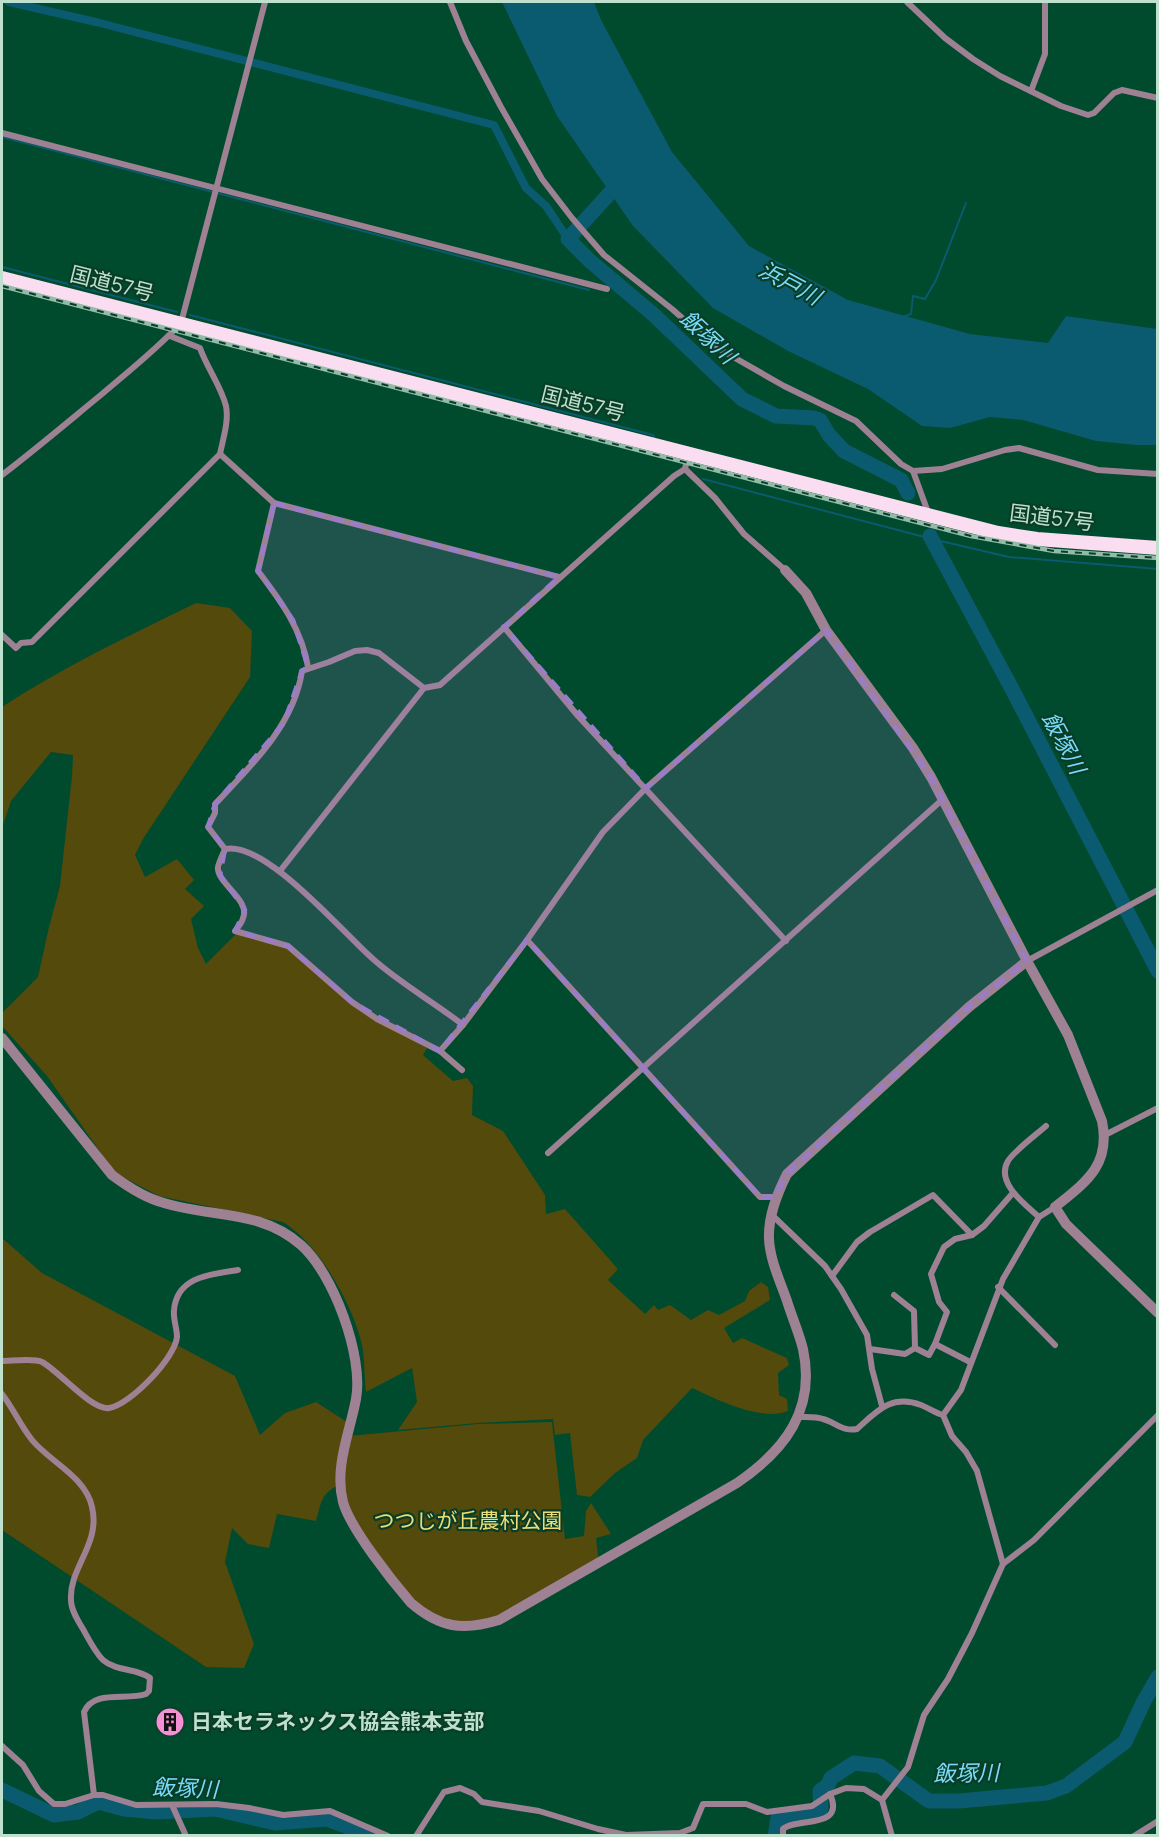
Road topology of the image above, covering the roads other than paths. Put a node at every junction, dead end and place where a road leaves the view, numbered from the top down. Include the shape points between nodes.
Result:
1 (265, 2) edge
2 (450, 2) edge
3 (907, 2) edge
4 (1045, 2) edge
5 (1031, 91) junction
6 (1158, 98) edge
7 (2, 133) edge
8 (216, 188) junction
9 (2, 278) edge
10 (608, 289) dead end
11 (181, 323) junction
12 (170, 336) junction
13 (688, 453) junction
14 (220, 454) junction
15 (685, 469) junction
16 (913, 471) junction
17 (1158, 474) edge
18 (2, 475) edge
19 (274, 503) junction
20 (930, 516) junction
21 (1158, 548) edge
22 (785, 570) joint
23 (558, 577) junction
24 (504, 627) junction
25 (826, 630) junction
26 (2, 635) edge
27 (308, 668) junction
28 (424, 688) junction
29 (646, 788) junction
30 (944, 799) junction
31 (225, 849) junction
32 (280, 871) junction
33 (1158, 890) edge
34 (527, 940) junction
35 (786, 941) junction
36 (1027, 961) junction
37 (463, 1025) junction
38 (2, 1038) edge
39 (440, 1051) junction
40 (642, 1068) junction
41 (462, 1070) dead end
42 (1158, 1108) edge
43 (1046, 1126) dead end
44 (1105, 1135) junction
45 (548, 1153) dead end
46 (1012, 1194) junction
47 (775, 1197) junction
48 (1055, 1207) junction
49 (772, 1215) junction
50 (1040, 1217) junction
51 (972, 1235) junction
52 (238, 1270) dead end
53 (832, 1276) junction
54 (998, 1287) junction
55 (894, 1295) dead end
56 (1158, 1313) edge
57 (934, 1344) junction
58 (1055, 1345) dead end
59 (915, 1348) junction
60 (870, 1349) junction
61 (2, 1361) edge
62 (970, 1362) junction
63 (2, 1394) edge
64 (882, 1406) junction
65 (943, 1415) junction
66 (1158, 1415) edge
67 (798, 1417) junction
68 (1003, 1564) junction
69 (2, 1746) edge
70 (830, 1794) junction
71 (94, 1795) junction
72 (882, 1800) junction
73 (172, 1805) junction
74 (1158, 1821) edge
75 (597, 1832) edge
76 (186, 1836) edge
77 (388, 1836) edge
78 (416, 1836) edge
79 (783, 1836) edge
80 (892, 1836) edge
81 (1134, 1836) edge

1 - 8 street
2 - 16 street via 466,41 542,179 604,255 714,346 856,421
3 - 5 street via 973,59
4 - 5 street via 1045,54
5 - 6 street via 1088,115 1122,90
7 - 8 street
8 - 10 street
8 - 11 street
9 - 11 highway, 国道57号
11 - 12 street
11 - 13 highway, 国道57号
12 - 14 street via 200,348 222,397 227,419
12 - 18 street
13 - 15 street
13 - 20 highway, 国道57号
14 - 19 street
14 - 26 street via 32,642 16,648
15 - 22 street via 744,534
15 - 23 street
16 - 17 street via 942,469 1020,448 1098,470
16 - 20 street
19 - 23 street
19 - 27 street via 258,571 293,620 305,648
20 - 21 highway, 国道57号 via 1037,539
22 - 25 street via 806,593
23 - 24 street
24 - 28 street via 440,685
24 - 29 street via 578,716
25 - 29 street
25 - 30 street via 913,748
27 - 28 street via 367,650 379,654
27 - 31 street via 302,671 296,698 284,723 215,804 207,827
28 - 32 street
29 - 34 street via 603,832
29 - 35 street
30 - 35 street
30 - 36 street
31 - 32 street via 234,847
31 - 39 street via 218,869 245,910 235,931 288,946 352,1002
32 - 37 street via 374,960
33 - 36 street
34 - 37 street
34 - 40 street
35 - 40 street
36 - 44 street via 1068,1035
36 - 47 street via 969,1007 787,1174
37 - 39 street
38 - 67 street via 112,1175 162,1203 263,1221 303,1246 319,1267 345,1320 356,1356 357,1396 341,1459 343,1502 351,1521 401,1591 424,1614 441,1623 469,1627 499,1620 609,1557 757,1469 777,1449
39 - 41 street
40 - 45 street
40 - 47 street via 760,1197
42 - 44 street
43 - 46 street via 1007,1161
44 - 48 street via 1099,1164 1081,1186
46 - 50 street
46 - 51 street
47 - 49 street
48 - 50 street
48 - 56 street via 1066,1224
49 - 53 street
49 - 67 street via 771,1252 803,1349 806,1376
50 - 54 street
51 - 53 street via 933,1195 857,1242
51 - 57 street via 955,1239 944,1247 931,1274 939,1302 947,1312
52 - 61 street via 197,1278 183,1290 174,1312 174,1347 147,1384 112,1408 97,1406 41,1361
53 - 60 street via 867,1335
54 - 58 street
54 - 62 street
55 - 59 street via 914,1311
57 - 59 street via 929,1355
57 - 62 street
59 - 60 street via 905,1354
60 - 64 street
62 - 65 street via 961,1390
63 - 71 street via 33,1442 81,1486 92,1506 91,1542 70,1600 76,1617 104,1660 150,1678 146,1694 96,1699 86,1707
64 - 65 street via 903,1401
64 - 67 street via 852,1430 816,1417
65 - 68 street via 952,1436 977,1471
66 - 68 street via 1034,1540
68 - 72 street via 953,1670 924,1715 908,1767
69 - 71 street via 54,1804
70 - 72 street via 846,1788 864,1789
70 - 75 street via 812,1806 767,1812 746,1804 703,1804 693,1828 680,1833
70 - 79 street via 834,1803 831,1812 813,1823 787,1825
71 - 73 street via 136,1805
72 - 80 street
73 - 76 street
73 - 77 street via 216,1804 283,1815 330,1811
74 - 81 street
75 - 78 street via 540,1811 483,1802 460,1788 444,1792

